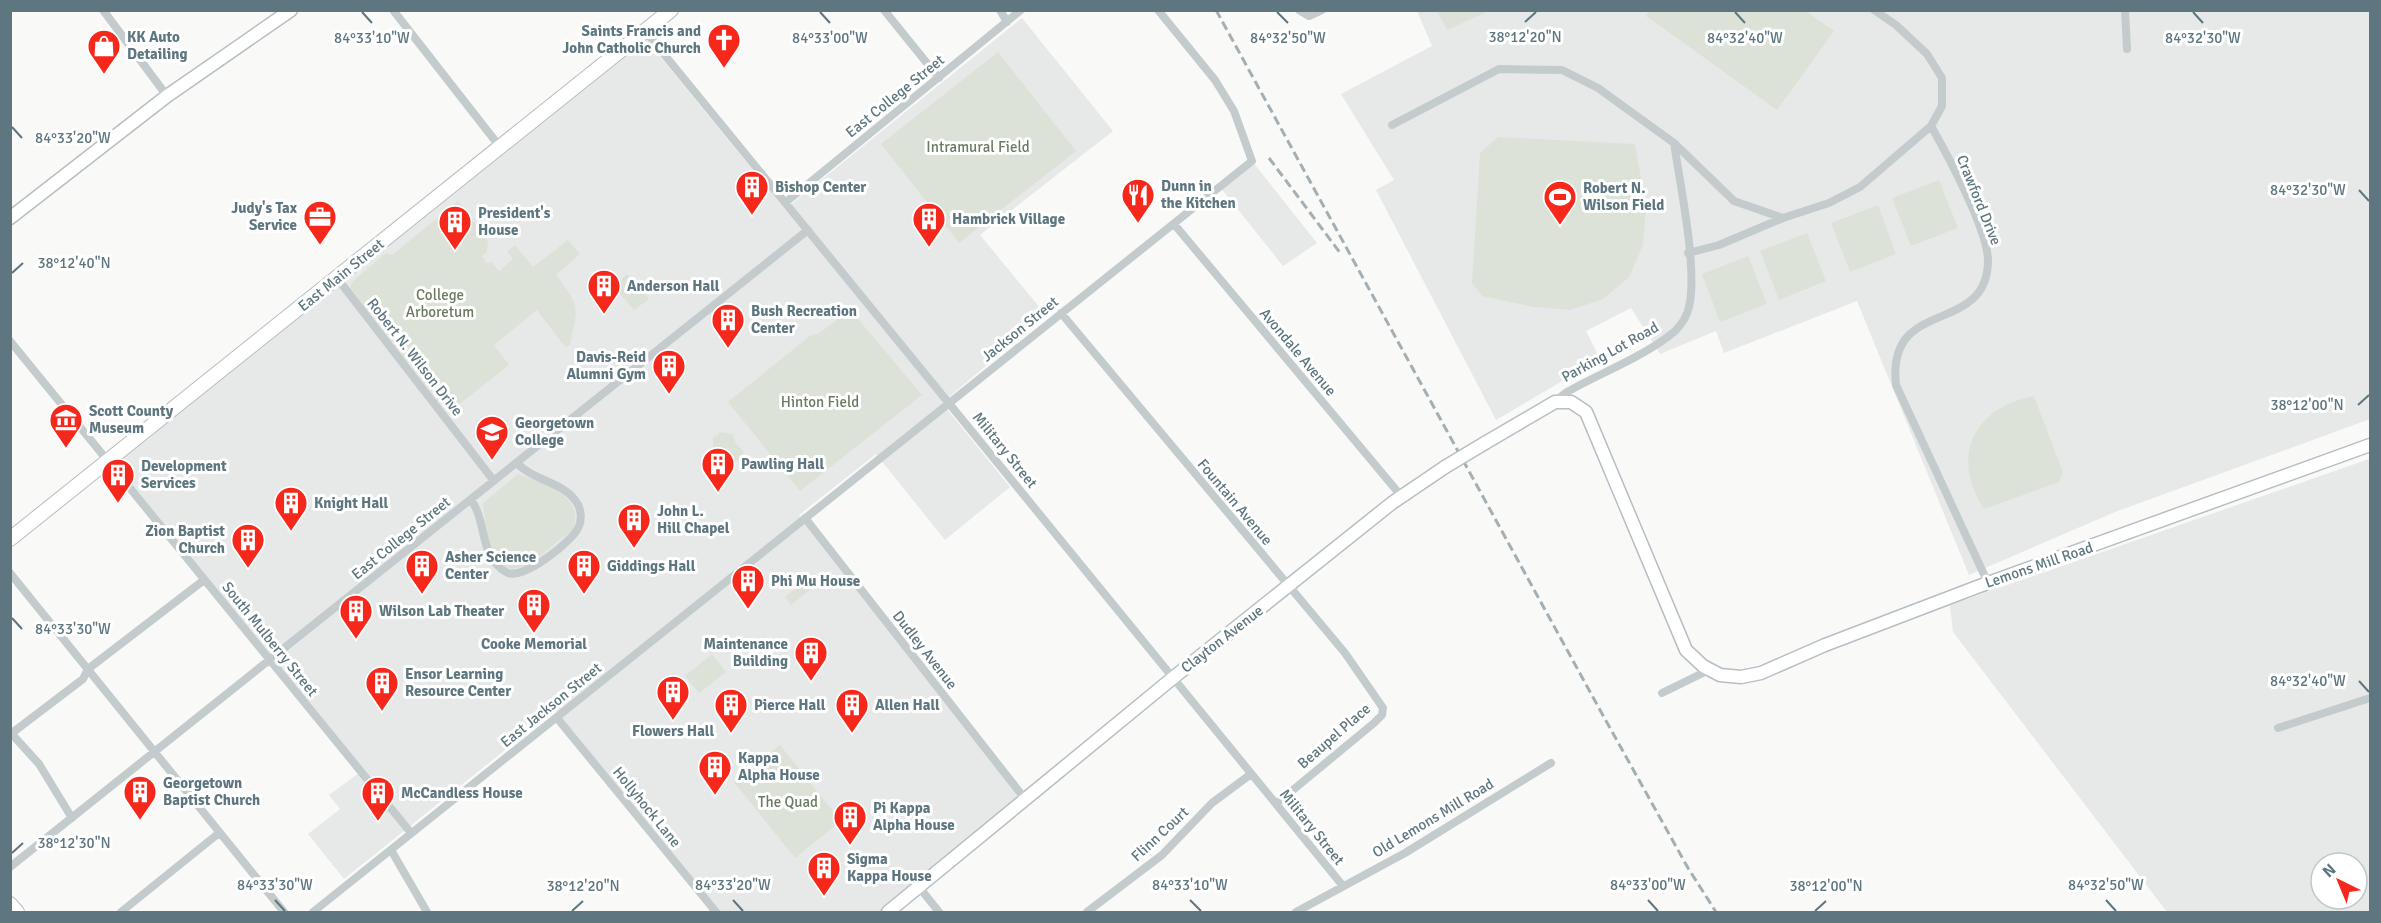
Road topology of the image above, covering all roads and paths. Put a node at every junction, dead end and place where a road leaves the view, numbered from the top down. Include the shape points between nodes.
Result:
1 (103, 10) edge
2 (291, 10) edge
3 (393, 10) edge
4 (671, 10) edge
5 (884, 10) edge
6 (1000, 10) edge
7 (1021, 10) edge
8 (1158, 10) edge
9 (1299, 10) edge
10 (1322, 10) edge
11 (1874, 10) edge
12 (2125, 10) edge
13 (1007, 22) junction
14 (645, 31) junction
15 (2127, 49) dead end
16 (939, 78) junction
17 (167, 96) junction
18 (1392, 125) dead end
19 (1931, 126) junction
20 (1674, 143) junction
21 (501, 147) junction
22 (786, 202) junction
23 (10, 218) edge
24 (1783, 219) junction
25 (1174, 224) junction
26 (808, 230) junction
27 (1688, 253) junction
28 (337, 278) junction
29 (1061, 313) junction
30 (10, 341) edge
31 (949, 402) junction
32 (1551, 404) junction
33 (2370, 445) edge
34 (108, 462) junction
35 (518, 463) junction
36 (494, 482) junction
37 (1402, 497) junction
38 (471, 500) junction
39 (805, 518) junction
40 (10, 539) edge
41 (10, 573) edge
42 (204, 579) junction
43 (1988, 583) junction
44 (1288, 588) junction
45 (268, 660) junction
46 (88, 669) junction
47 (1709, 670) junction
48 (1174, 676) junction
49 (1662, 693) dead end
50 (2370, 698) edge
51 (1383, 712) joint
52 (556, 718) junction
53 (2278, 728) dead end
54 (11, 732) edge
55 (154, 751) junction
56 (1551, 762) dead end
57 (1251, 774) junction
58 (1025, 799) junction
59 (1276, 804) junction
60 (72, 818) junction
61 (219, 833) junction
62 (411, 834) junction
63 (391, 850) junction
64 (10, 867) edge
65 (919, 886) junction
66 (1343, 886) junction
67 (10, 904) edge
68 (17, 912) edge
69 (121, 912) edge
70 (284, 912) edge
71 (313, 912) edge
72 (427, 912) edge
73 (716, 912) edge
74 (888, 912) edge
75 (939, 912) edge
76 (1087, 912) edge
77 (1296, 912) edge

1 - 17 street
2 - 17 street
3 - 21 street
4 - 14 main road, East Main Street
5 - 16 street
6 - 13 street
7 - 13 street, East College Street
8 - 25 street, Jackson Street via 1215,80 1233,111 1252,161
9 - 10 street via 1309,16
11 - 19 street via 1927,54 1942,78 1942,106
12 - 15 street
13 - 16 street, East College Street
14 - 21 main road, East Main Street
14 - 22 street, Military Street
16 - 22 street, East College Street
17 - 23 street
18 - 20 street via 1499,69 1562,70 1598,88
19 - 24 street via 1860,188
19 - 43 street, Crawford Drive via 1956,170 1988,260 1985,282 1971,302 1908,334 1894,366 1896,385
20 - 24 street via 1734,201
20 - 27 street, Parking Lot Road
21 - 28 main road, East Main Street
22 - 26 street, Military Street
24 - 27 street
25 - 29 street, Jackson Street
25 - 37 street, Avondale Avenue
26 - 31 street, Military Street
26 - 35 street, East College Street
27 - 32 street, Parking Lot Road via 1692,281 1689,307 1676,330
28 - 34 main road, East Main Street
28 - 36 street, Robert N. Wilson Drive
29 - 31 street, Jackson Street
29 - 44 street, Fountain Avenue
30 - 34 street, South Mulberry Street
31 - 39 street, Jackson Street
31 - 48 street, Military Street
32 - 37 street, Clayton Avenue, bridge via 1444,467
32 - 47 street via 1565,401 1589,416 1681,641 1694,659
33 - 43 street, Lemons Mill Road
34 - 40 main road, East Main Street
34 - 42 street, South Mulberry Street
35 - 36 street, East College Street
35 - 38 street via 526,472 570,494 580,513 580,524 573,535 534,567 511,574 490,557 478,510
36 - 38 street, East College Street
37 - 44 street, Clayton Avenue
38 - 45 street, East College Street
39 - 52 street, East Jackson Street
39 - 58 street, Dudley Avenue
41 - 46 street
42 - 45 street, South Mulberry Street
42 - 46 street
43 - 47 street, Lemons Mill Road via 1761,673 1734,677
44 - 48 street, Clayton Avenue
44 - 51 street, Fountain Avenue via 1345,653
45 - 55 street, East College Street
45 - 62 street, South Mulberry Street
46 - 54 street via 83,679
46 - 55 street
47 - 49 street
48 - 57 street, Military Street
48 - 58 street, Clayton Avenue
50 - 53 street
51 - 59 street, Beaupel Place
52 - 62 street, East Jackson Street
52 - 73 street, Hollyhock Lane
54 - 60 street via 39,764
55 - 60 street, East College Street
55 - 61 street
56 - 66 street, Old Lemons Mill Road
57 - 59 street, Military Street
57 - 76 street, Flinn Court via 1212,803 1162,855
58 - 65 street, Clayton Avenue
59 - 66 street, Military Street
60 - 64 street, East College Street
61 - 69 street
61 - 70 street
62 - 63 street, East Jackson Street
63 - 71 street, East Jackson Street
63 - 72 street
65 - 74 street, Clayton Avenue
65 - 75 street
66 - 77 street, Old Lemons Mill Road
67 - 68 main road

